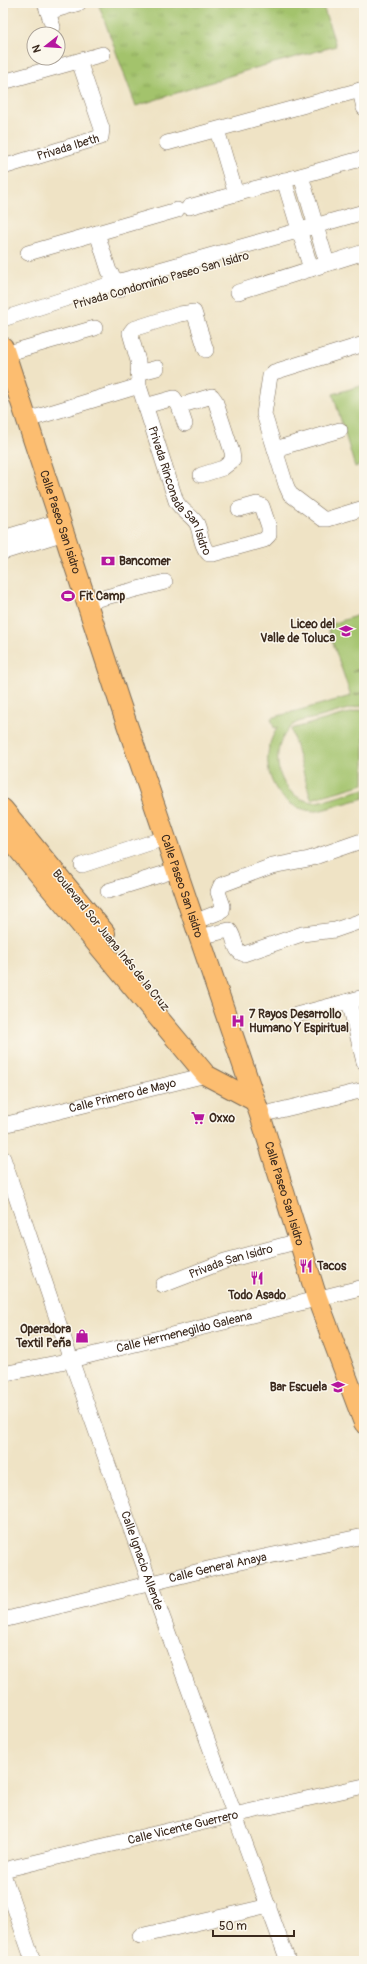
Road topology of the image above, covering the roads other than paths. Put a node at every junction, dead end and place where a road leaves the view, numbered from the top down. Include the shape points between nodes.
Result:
1 (79, 3) edge
2 (47, 7) edge
3 (53, 26) edge
4 (103, 54) dead end
5 (79, 60) junction
6 (3, 82) edge
7 (362, 89) edge
8 (364, 108) edge
9 (217, 130) junction
10 (167, 143) dead end
11 (364, 158) edge
12 (3, 167) edge
13 (301, 176) junction
14 (284, 180) junction
15 (236, 194) junction
16 (364, 212) edge
17 (364, 221) edge
18 (317, 230) junction
19 (98, 233) junction
20 (300, 235) junction
21 (364, 252) edge
22 (28, 253) dead end
23 (327, 263) junction
24 (311, 268) junction
25 (118, 286) junction
26 (238, 292) dead end
27 (3, 319) edge
28 (3, 327) edge
29 (95, 328) dead end
30 (364, 344) edge
31 (4, 350) edge
32 (206, 350) dead end
33 (157, 368) dead end
34 (138, 379) junction
35 (145, 406) junction
36 (179, 406) junction
37 (27, 420) junction
38 (185, 424) dead end
39 (340, 430) dead end
40 (275, 449) junction
41 (201, 475) dead end
42 (364, 508) edge
43 (240, 509) dead end
44 (62, 527) junction
45 (3, 538) edge
46 (3, 552) edge
47 (165, 582) dead end
48 (86, 602) junction
49 (3, 809) edge
50 (3, 831) edge
51 (165, 838) junction
52 (364, 840) edge
53 (82, 865) dead end
54 (176, 870) junction
55 (108, 891) dead end
56 (364, 920) edge
57 (196, 929) junction
58 (364, 997) edge
59 (349, 1001) junction
60 (296, 1016) dead end
61 (364, 1062) edge
62 (242, 1064) junction
63 (212, 1073) junction
64 (364, 1090) edge
65 (257, 1108) junction
66 (3, 1125) edge
67 (3, 1158) edge
68 (299, 1241) junction
69 (163, 1285) dead end
70 (364, 1287) edge
71 (317, 1298) junction
72 (71, 1360) junction
73 (3, 1374) edge
74 (364, 1423) edge
75 (364, 1536) edge
76 (150, 1583) junction
77 (3, 1620) edge
78 (364, 1786) edge
79 (234, 1815) junction
80 (3, 1870) edge
81 (3, 1874) edge
82 (269, 1906) junction
83 (140, 1936) dead end
84 (33, 1961) edge
85 (288, 1961) edge

1 - 2 street
2 - 3 street
4 - 5 street
5 - 6 street
5 - 12 street, Privada Ibeth via 102,129 100,137
7 - 8 street
7 - 9 street
9 - 10 street
9 - 15 street
11 - 13 street
13 - 14 street
13 - 18 street
14 - 15 street
14 - 20 street
15 - 19 street
16 - 18 street
17 - 18 street
18 - 20 street, Privada Condominio Paseo San Isidro
18 - 23 street
19 - 22 street
19 - 25 street via 110,271
20 - 24 street
20 - 25 street, Privada Condominio Paseo San Isidro
21 - 23 street
23 - 24 street
24 - 26 street
25 - 27 street, Privada Condominio Paseo San Isidro
25 - 28 street, Privada Condominio Paseo San Isidro
29 - 31 street
30 - 40 street via 274,372 270,376 264,414
31 - 37 main road, Calle Paseo San Isidro
32 - 34 street, Privada Rinconada San Isidro via 194,312 133,329 129,336 138,361
33 - 34 street
34 - 35 street, Privada Rinconada San Isidro
34 - 37 street
35 - 36 street via 171,398 177,400
35 - 43 street, Privada Rinconada San Isidro via 176,501 196,524 204,548 209,554 264,540 269,535 262,506 256,504
36 - 38 street
36 - 41 street, Privada Rinconada San Isidro via 212,396 238,449 233,460 223,468
37 - 44 main road, Calle Paseo San Isidro
39 - 40 street
40 - 42 street via 290,494 318,516 328,519
44 - 45 street
44 - 46 street
44 - 48 main road, Calle Paseo San Isidro
47 - 48 street
48 - 51 main road, Calle Paseo San Isidro
49 - 63 main road, Boulevard Sor Juana Inés de la Cruz
50 - 63 main road, Boulevard Sor Juana Inés de la Cruz
51 - 53 street
51 - 54 main road, Calle Paseo San Isidro
52 - 57 street via 309,859 272,866 222,885 219,888 222,911
54 - 55 street
54 - 57 main road, Calle Paseo San Isidro
56 - 57 street via 335,930 302,934 244,954 239,952 229,930
57 - 62 main road, Calle Paseo San Isidro
58 - 59 street
59 - 60 street
59 - 61 street
62 - 63 main road, Calle Primero de Mayo
62 - 65 main road, Calle Paseo San Isidro
63 - 65 main road
63 - 66 street, Calle Primero de Mayo
64 - 65 street
65 - 68 main road, Calle Paseo San Isidro
67 - 72 street, Calle Ignacio Allende
68 - 69 street, Privada San Isidro via 225,1261
68 - 71 main road, Calle Paseo San Isidro
70 - 71 street, Calle Hermenegildo Galeana
71 - 72 street, Calle Hermenegildo Galeana
71 - 74 main road, Calle Paseo San Isidro
72 - 73 street, Calle Hermenegildo Galeana
72 - 76 street, Calle Ignacio Allende
75 - 76 street, Calle General Anaya
76 - 77 street, Calle General Anaya
76 - 79 street, Calle Ignacio Allende
78 - 79 street, Calle Vicente Guerrero
79 - 80 street, Calle Vicente Guerrero
79 - 82 street, Calle Ignacio Allende
81 - 84 street
82 - 83 street
82 - 85 street, Calle Ignacio Allende

